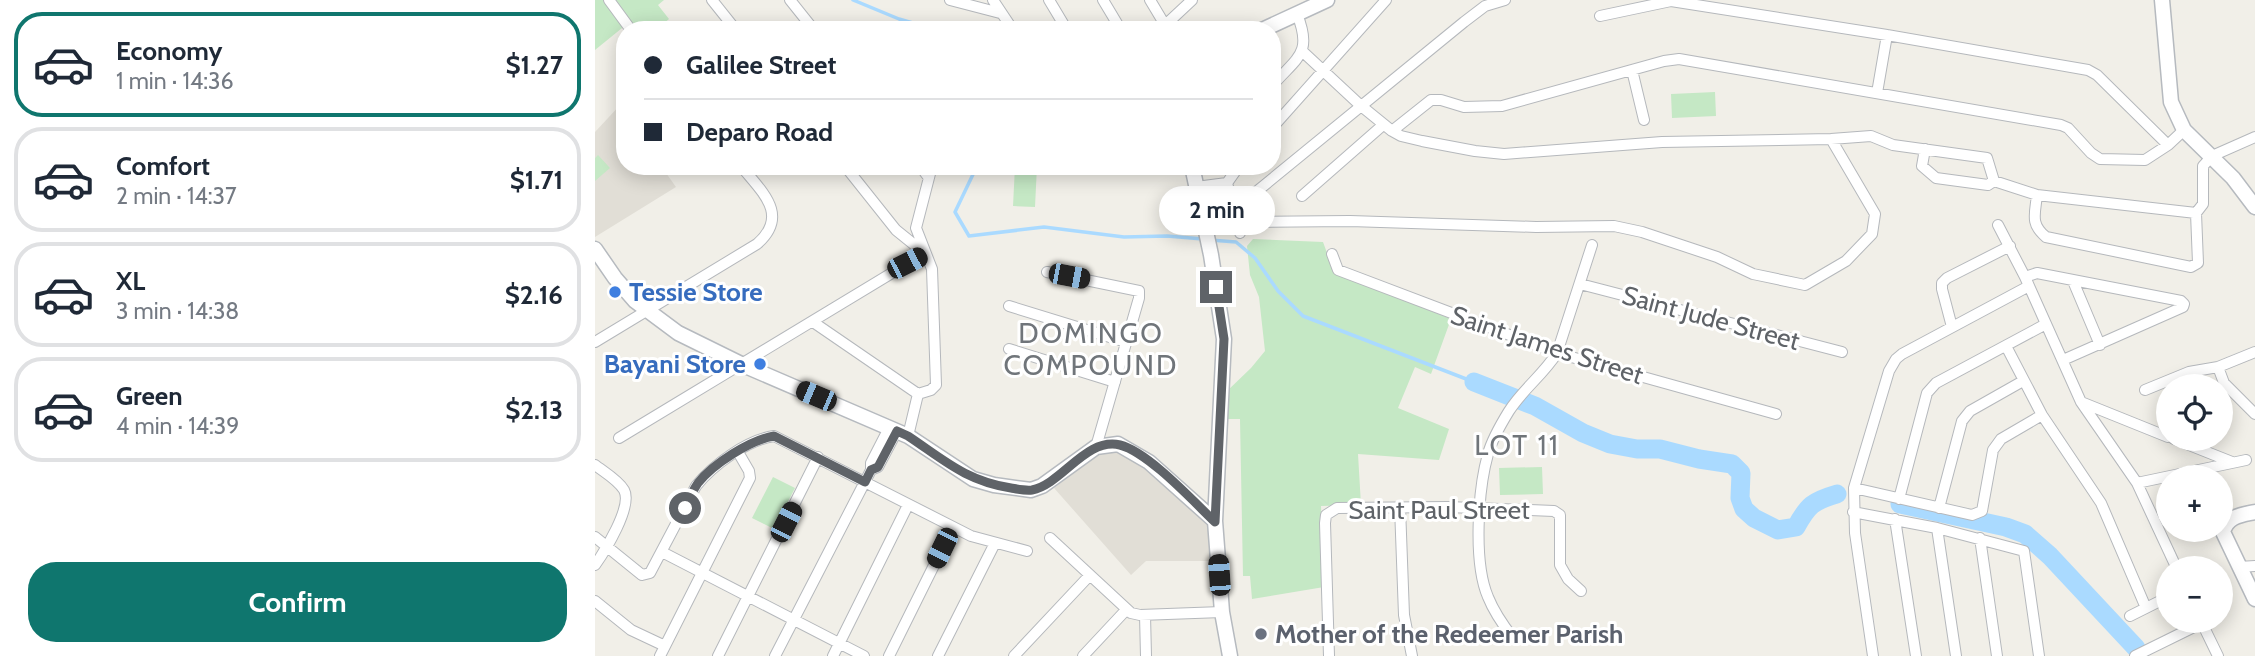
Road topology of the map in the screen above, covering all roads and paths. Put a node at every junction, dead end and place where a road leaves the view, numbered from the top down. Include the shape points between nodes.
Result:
1 (609, 0) edge
2 (712, 0) edge
3 (790, 0) edge
4 (950, 0) edge
5 (993, 0) edge
6 (1049, 0) edge
7 (1103, 0) edge
8 (1150, 0) edge
9 (1192, 0) edge
10 (1327, 0) edge
11 (1385, 0) edge
12 (1505, 0) edge
13 (2162, 0) edge
14 (1000, 13) junction
15 (1297, 14) junction
16 (1600, 16) dead end
17 (624, 21) edge
18 (729, 21) edge
19 (807, 21) edge
20 (1006, 21) edge
21 (1062, 21) edge
22 (1116, 21) edge
23 (1159, 21) edge
24 (1169, 21) edge
25 (1281, 21) edge
26 (1887, 35) junction
27 (1302, 51) junction
28 (1632, 70) junction
29 (1323, 71) junction
30 (1281, 76) edge
31 (1877, 93) junction
32 (1360, 105) junction
33 (1281, 118) edge
34 (1644, 120) dead end
35 (1388, 128) junction
36 (2184, 130) junction
37 (2255, 137) edge
38 (1831, 139) junction
39 (2168, 145) junction
40 (1925, 149) junction
41 (2212, 156) junction
42 (1281, 171) edge
43 (748, 175) edge
44 (852, 175) edge
45 (927, 175) edge
46 (930, 175) edge
47 (1194, 175) edge
48 (1233, 175) edge
49 (1276, 175) edge
50 (929, 178) junction
51 (1994, 181) junction
52 (1227, 183) junction
53 (1196, 187) junction
54 (2037, 195) junction
55 (1302, 196) dead end
56 (2255, 208) edge
57 (1234, 210) junction
58 (2196, 213) junction
59 (1998, 225) dead end
60 (1592, 245) dead end
61 (2010, 246) junction
62 (595, 249) edge
63 (925, 253) junction
64 (1332, 254) dead end
65 (1047, 272) dead end
66 (2027, 281) junction
67 (2073, 281) junction
68 (1580, 284) junction
69 (1009, 306) dead end
70 (647, 312) junction
71 (813, 322) junction
72 (2046, 324) junction
73 (1952, 327) junction
74 (595, 342) edge
75 (1126, 342) junction
76 (2100, 345) junction
77 (2006, 346) junction
78 (1009, 349) dead end
79 (1842, 352) dead end
80 (2255, 352) edge
81 (1557, 353) junction
82 (2063, 360) junction
83 (743, 365) junction
84 (2218, 367) junction
85 (2023, 381) junction
86 (1115, 382) junction
87 (2145, 390) dead end
88 (918, 394) junction
89 (2081, 402) junction
90 (1776, 414) dead end
91 (2255, 414) edge
92 (2042, 415) junction
93 (898, 431) junction
94 (2156, 432) edge
95 (619, 438) dead end
96 (1096, 447) junction
97 (2205, 451) edge
98 (738, 452) junction
99 (818, 457) junction
100 (2246, 460) dead end
101 (2232, 462) junction
102 (595, 465) edge
103 (865, 482) junction
104 (2137, 483) junction
105 (1854, 488) junction
106 (1899, 499) junction
107 (908, 505) junction
108 (1400, 507) junction
109 (1479, 507) junction
110 (1939, 508) junction
111 (1853, 512) junction
112 (2255, 512) edge
113 (1895, 519) junction
114 (1215, 522) junction
115 (953, 527) junction
116 (1937, 528) junction
117 (595, 537) edge
118 (1050, 538) dead end
119 (1980, 538) junction
120 (995, 543) junction
121 (608, 548) junction
122 (1027, 551) dead end
123 (662, 552) junction
124 (2170, 556) edge
125 (595, 565) edge
126 (2255, 566) edge
127 (2239, 567) junction
128 (703, 571) junction
129 (1090, 575) junction
130 (1581, 591) dead end
131 (749, 595) junction
132 (2255, 599) edge
133 (595, 601) edge
134 (2156, 603) edge
135 (2146, 608) junction
136 (1126, 610) junction
137 (1222, 612) junction
138 (1145, 615) junction
139 (2130, 617) dead end
140 (794, 619) junction
141 (2180, 633) edge
142 (2207, 633) edge
143 (1513, 638) dead end
144 (839, 643) junction
145 (662, 651) edge
146 (717, 656) edge
147 (775, 656) edge
148 (833, 656) edge
149 (864, 656) edge
150 (889, 656) edge
151 (938, 656) edge
152 (1014, 656) edge
153 (1083, 656) edge
154 (1146, 656) edge
155 (1230, 656) edge
156 (1329, 656) edge
157 (1412, 656) edge
158 (1873, 656) edge
159 (1916, 656) edge
160 (1956, 656) edge
161 (1997, 656) edge
162 (2039, 656) edge
163 (2135, 656) edge
164 (2218, 656) edge

1 - 17 street
2 - 18 street
3 - 19 street
4 - 14 street
5 - 14 street
6 - 21 street
7 - 22 street
8 - 23 street
9 - 24 street
10 - 15 street
11 - 29 street
12 - 32 street via 1481,9
13 - 36 street via 2169,93
14 - 20 street
15 - 25 street
15 - 27 street via 1305,37
16 - 26 street via 1671,1
26 - 31 street
26 - 39 street via 2088,70
27 - 29 street
27 - 30 street
28 - 31 street via 1679,59
28 - 34 street
28 - 35 street via 1502,106 1464,107 1431,100
29 - 32 street
29 - 33 street
31 - 39 street via 2061,125 2100,159 2145,160
32 - 35 street
32 - 42 street
35 - 38 street via 1422,141 1504,154 1650,143
35 - 55 street
36 - 39 street
36 - 41 street
37 - 41 street
38 - 40 street via 1871,136 1893,145
38 - 57 street via 1875,214 1872,234 1846,261 1805,285 1753,274 1717,257 1614,226 1311,221 1239,228
40 - 51 street via 1987,159
40 - 51 street via 1922,166 1936,178 1979,185
41 - 56 street
41 - 58 street via 2203,166 2203,204
43 - 70 street via 767,199 773,225 768,234
44 - 63 street via 896,230
45 - 50 street
46 - 50 street
47 - 53 street
48 - 52 street
49 - 57 street
50 - 63 street via 916,228
51 - 54 street
52 - 53 street
52 - 57 street
53 - 114 street via 1224,339
54 - 58 street
54 - 58 street via 2034,222 2046,237 2191,267 2198,263
59 - 61 street
60 - 68 street
61 - 66 street
61 - 73 street via 1942,283
62 - 70 street via 624,290
63 - 71 street
63 - 88 street via 932,268 936,384
64 - 81 street, Saint James Street via 1338,270
65 - 75 street via 1137,290 1139,298
66 - 67 street via 2037,272
66 - 72 street
66 - 73 street
67 - 76 street
67 - 76 street via 2184,304
68 - 79 street, Saint Jude Street
68 - 81 street
69 - 75 street
70 - 74 street
70 - 83 street
71 - 83 street
71 - 88 street
72 - 77 street
72 - 82 street
73 - 105 street via 1896,359
75 - 86 street
76 - 82 street
77 - 85 street
77 - 106 street via 1936,383 1927,393
78 - 86 street
80 - 84 street
81 - 90 street, Saint James Street
81 - 109 street via 1520,394 1492,441
82 - 89 street
83 - 93 street
83 - 95 street
84 - 87 street via 2189,372
84 - 91 street via 2224,383
85 - 92 street
85 - 110 street via 1969,411 1962,421
86 - 96 street
88 - 93 street
89 - 94 street
89 - 104 street
92 - 110 street via 2001,439 1993,450 1978,514
92 - 135 street via 2101,503
93 - 96 street via 973,479 1031,490
93 - 103 street
96 - 114 street via 1118,444 1137,454
97 - 101 street
98 - 99 street via 774,436
98 - 123 street via 696,486
98 - 128 street via 750,478
99 - 103 street
99 - 131 street
100 - 101 street
101 - 104 street
102 - 121 street via 626,492
103 - 107 street
103 - 140 street
104 - 124 street
105 - 106 street
105 - 111 street
106 - 110 street
107 - 115 street
107 - 144 street
108 - 109 street, Saint Paul Street
108 - 156 street, Saint Paul Street via 1337,509 1326,515
108 - 157 street via 1403,615
109 - 130 street, Saint Paul Street via 1560,515 1560,565
109 - 143 street via 1481,571 1487,596
111 - 113 street
111 - 158 street
112 - 127 street via 2237,515 2225,525 2225,539
113 - 116 street
113 - 159 street
114 - 137 street
115 - 120 street
115 - 150 street
116 - 119 street
116 - 160 street
117 - 121 street
118 - 129 street
119 - 161 street
119 - 162 street via 2024,551
120 - 122 street
120 - 151 street
121 - 123 street via 642,575 650,573
121 - 125 street
123 - 128 street
126 - 127 street
127 - 132 street
128 - 131 street
128 - 145 street
129 - 136 street
129 - 152 street
131 - 140 street
131 - 146 street
133 - 145 street
134 - 135 street
135 - 139 street
136 - 138 street
136 - 153 street
137 - 138 street
137 - 155 street
138 - 154 street
140 - 144 street
140 - 147 street
141 - 163 street
142 - 164 street
144 - 148 street
144 - 149 street

